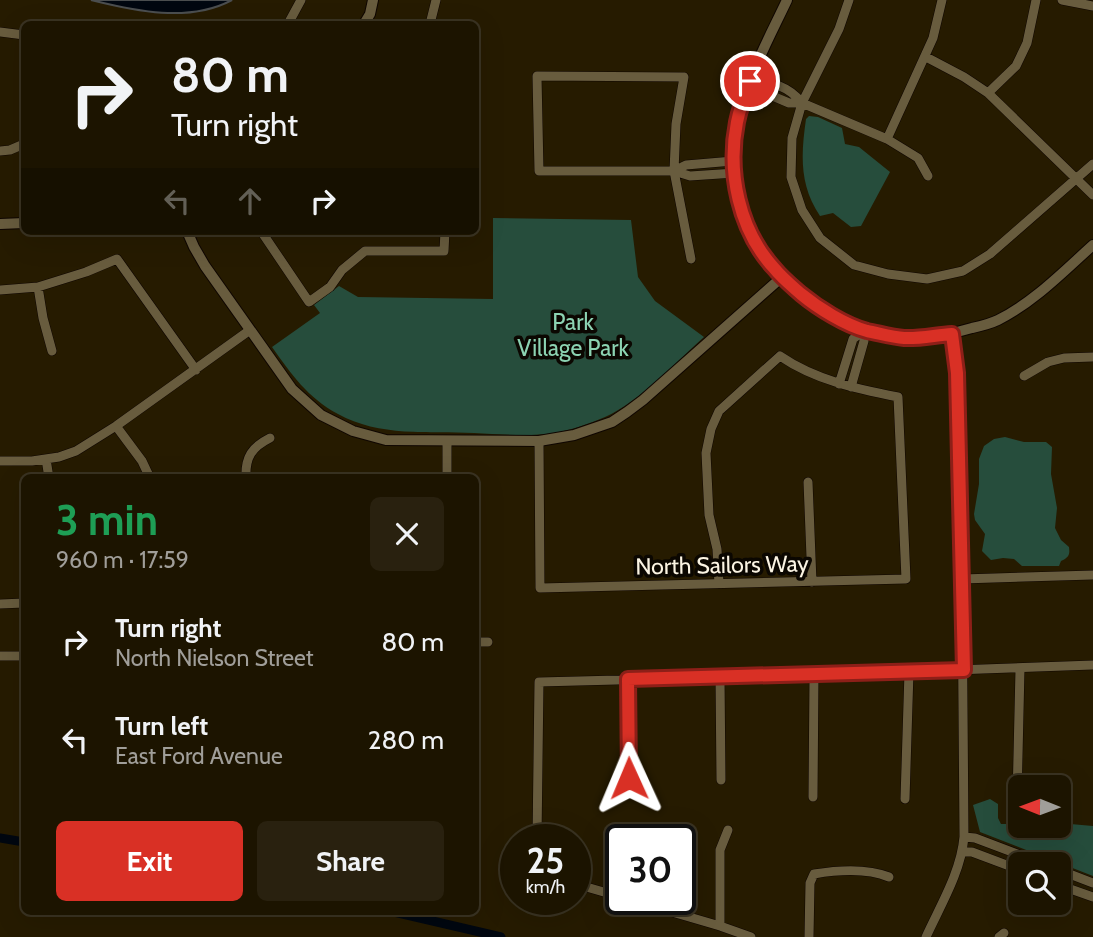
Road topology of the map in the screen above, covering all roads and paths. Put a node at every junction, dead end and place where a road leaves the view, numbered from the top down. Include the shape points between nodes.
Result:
1 (301, 0) edge
2 (373, 0) edge
3 (436, 0) edge
4 (787, 0) edge
5 (849, 0) edge
6 (942, 0) edge
7 (1036, 0) edge
8 (1062, 0) edge
9 (1093, 6) edge
10 (290, 21) edge
11 (366, 21) edge
12 (431, 21) edge
13 (0, 32) edge
14 (21, 35) edge
15 (926, 57) junction
16 (750, 81) junction
17 (988, 93) junction
18 (802, 103) junction
19 (887, 139) junction
20 (21, 145) edge
21 (0, 151) edge
22 (733, 161) junction
23 (1093, 164) edge
24 (674, 171) junction
25 (735, 173) junction
26 (928, 176) dead end
27 (1077, 178) junction
28 (1093, 195) edge
29 (21, 223) edge
30 (0, 224) edge
31 (189, 235) edge
32 (264, 235) edge
33 (445, 235) edge
34 (1093, 245) edge
35 (691, 259) dead end
36 (782, 277) junction
37 (38, 287) junction
38 (0, 290) edge
39 (250, 330) junction
40 (864, 330) junction
41 (952, 334) junction
42 (52, 351) dead end
43 (1093, 358) edge
44 (195, 370) junction
45 (1024, 376) dead end
46 (839, 384) junction
47 (851, 387) junction
48 (116, 426) junction
49 (270, 438) dead end
50 (447, 441) junction
51 (539, 441) junction
52 (46, 459) junction
53 (0, 461) edge
54 (48, 474) edge
55 (148, 474) edge
56 (247, 474) edge
57 (447, 474) edge
58 (808, 482) dead end
59 (1093, 575) edge
60 (962, 579) junction
61 (812, 582) junction
62 (719, 584) junction
63 (21, 603) edge
64 (0, 604) edge
65 (479, 642) edge
66 (488, 642) dead end
67 (0, 656) edge
68 (21, 656) edge
69 (1093, 665) edge
70 (1020, 669) junction
71 (964, 670) junction
72 (909, 672) junction
73 (814, 676) junction
74 (720, 677) junction
75 (628, 679) junction
76 (1018, 775) edge
77 (629, 778) dead end
78 (721, 780) dead end
79 (813, 797) dead end
80 (905, 799) dead end
81 (537, 824) edge
82 (728, 830) dead end
83 (964, 838) junction
84 (962, 852) junction
85 (1012, 852) edge
86 (1008, 866) edge
87 (1071, 875) edge
88 (889, 877) dead end
89 (1093, 883) edge
90 (1071, 889) edge
91 (1093, 897) edge
92 (682, 915) edge
93 (720, 926) junction
94 (751, 937) edge
95 (809, 937) edge
96 (926, 937) edge

1 - 10 street
2 - 11 street
3 - 12 street
4 - 16 street
5 - 18 street
6 - 15 street
7 - 17 street via 1027,43 1016,66
8 - 9 street
13 - 14 street
15 - 17 street
15 - 19 street
16 - 18 street via 764,80 795,94
16 - 22 street via 736,123
17 - 27 street
18 - 19 street
18 - 27 street via 792,138 791,177 802,210 820,238 855,265 927,279 963,271 990,254
19 - 26 street via 918,158
20 - 21 street
22 - 24 street via 686,165
22 - 25 street
23 - 27 street
24 - 24 street via 684,77 537,76 539,171
24 - 25 street via 690,176
24 - 35 street
25 - 36 street via 751,235
27 - 28 street
29 - 30 street
31 - 39 street
32 - 33 street via 309,302 365,251 444,251
34 - 41 street via 1034,297 996,321
36 - 40 street via 811,302
36 - 51 street via 627,412 592,429
37 - 38 street
37 - 42 street
37 - 44 street via 117,259
39 - 44 street
39 - 50 street via 292,389 321,415 353,432 386,440
40 - 41 street via 904,338
40 - 46 street via 853,339
40 - 47 street
41 - 60 street
43 - 45 street via 1048,362
44 - 48 street
46 - 47 street
46 - 62 street via 780,356 719,411 706,453
47 - 61 street, North Sailors Way via 898,397 906,579
48 - 52 street via 76,451
48 - 55 street
49 - 56 street via 256,445
50 - 51 street
50 - 57 street
51 - 62 street, North Sailors Way via 540,588
52 - 53 street
52 - 54 street
58 - 61 street
59 - 60 street
60 - 71 street
61 - 62 street, North Sailors Way
63 - 64 street
65 - 66 street
67 - 68 street
69 - 70 street
70 - 71 street
70 - 76 street
71 - 72 street
71 - 83 street
72 - 73 street
72 - 80 street
73 - 74 street
73 - 79 street
74 - 75 street
74 - 78 street
75 - 77 street
75 - 81 street via 539,682
82 - 93 street via 720,850
83 - 84 street
83 - 85 street
84 - 86 street
84 - 96 street
87 - 89 street
88 - 95 street via 874,871 814,874
90 - 91 street
92 - 93 street
93 - 94 street

